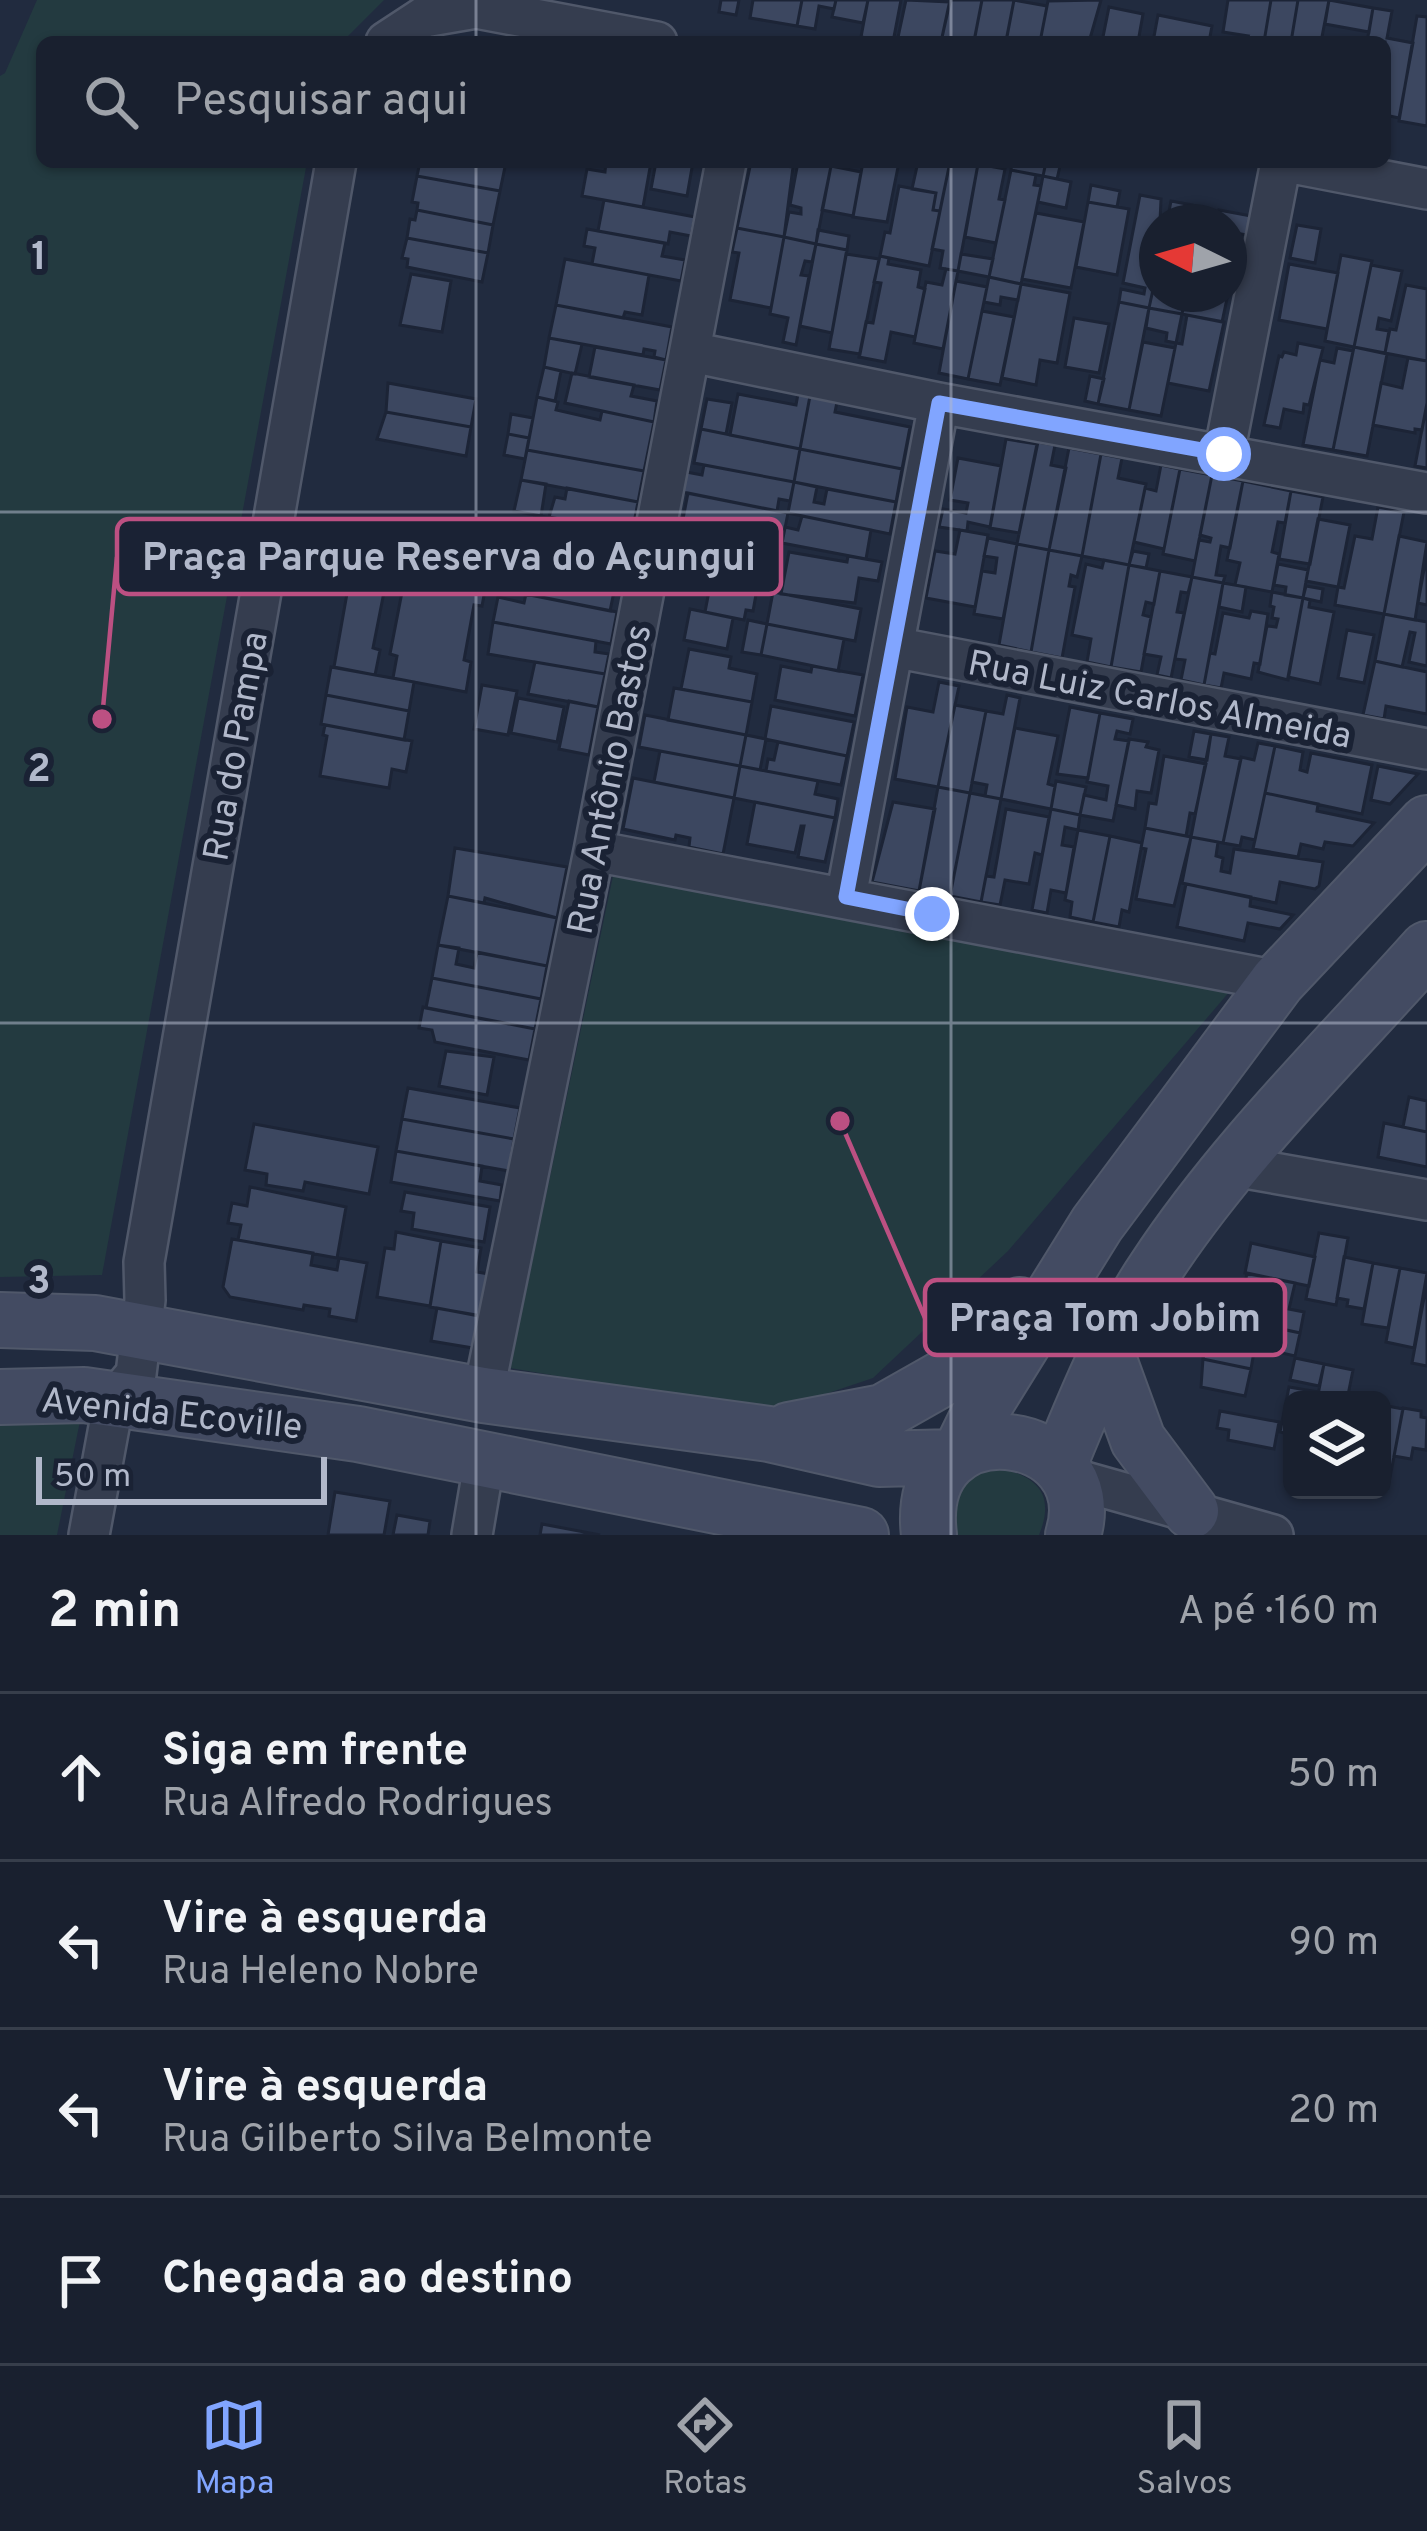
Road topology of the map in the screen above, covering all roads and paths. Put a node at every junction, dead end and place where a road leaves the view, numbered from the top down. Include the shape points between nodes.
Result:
1 (395, 36) edge
2 (625, 36) edge
3 (335, 168) edge
4 (725, 168) edge
5 (1283, 168) edge
6 (1316, 168) edge
7 (1427, 189) edge
8 (692, 352) junction
9 (939, 403) junction
10 (1224, 454) junction
11 (1427, 493) edge
12 (893, 647) junction
13 (1427, 748) edge
14 (1427, 824) edge
15 (594, 851) junction
16 (846, 897) junction
17 (1427, 949) edge
18 (1278, 981) junction
19 (1234, 1166) junction
20 (1427, 1200) edge
21 (1097, 1224) junction
22 (0, 1320) edge
23 (142, 1332) junction
24 (1106, 1352) junction
25 (483, 1395) junction
26 (0, 1397) edge
27 (114, 1400) junction
28 (769, 1434) junction
29 (957, 1454) junction
30 (485, 1458) junction
31 (1063, 1471) junction
32 (1191, 1511) junction
33 (849, 1533) edge
34 (89, 1535) edge
35 (472, 1535) edge
36 (929, 1535) edge
37 (1073, 1535) edge
38 (1274, 1535) edge

1 - 2 street via 424,17 476,8
3 - 23 street, Rua do Pampa via 143,1262
4 - 8 street, Rua Antônio Bastos
5 - 10 street
6 - 7 street
8 - 9 street
8 - 15 street, Rua Antônio Bastos
9 - 10 street
9 - 12 street
10 - 11 street
12 - 13 street, Rua Luiz Carlos Almeida
12 - 16 street
14 - 18 street
15 - 16 street
15 - 25 street, Rua Antônio Bastos
16 - 18 street
17 - 19 street
18 - 21 street
19 - 20 street
19 - 24 street via 1156,1267
21 - 28 street via 959,1369 883,1412
21 - 29 street
22 - 23 street, Avenida Ecoville
23 - 25 street, Avenida Ecoville
23 - 27 street, Rua do Pampa via 136,1374
24 - 31 street
24 - 32 street via 1138,1440
25 - 28 street, Avenida Ecoville
26 - 27 street, Avenida Ecoville
27 - 30 street, Avenida Ecoville
27 - 34 street, Rua do Pampa
28 - 29 street via 879,1459
29 - 31 street via 1013,1440 1038,1448
29 - 36 street via 930,1492
30 - 33 street, Avenida Ecoville
30 - 35 street
31 - 32 street
31 - 37 street via 1076,1500
32 - 38 street

